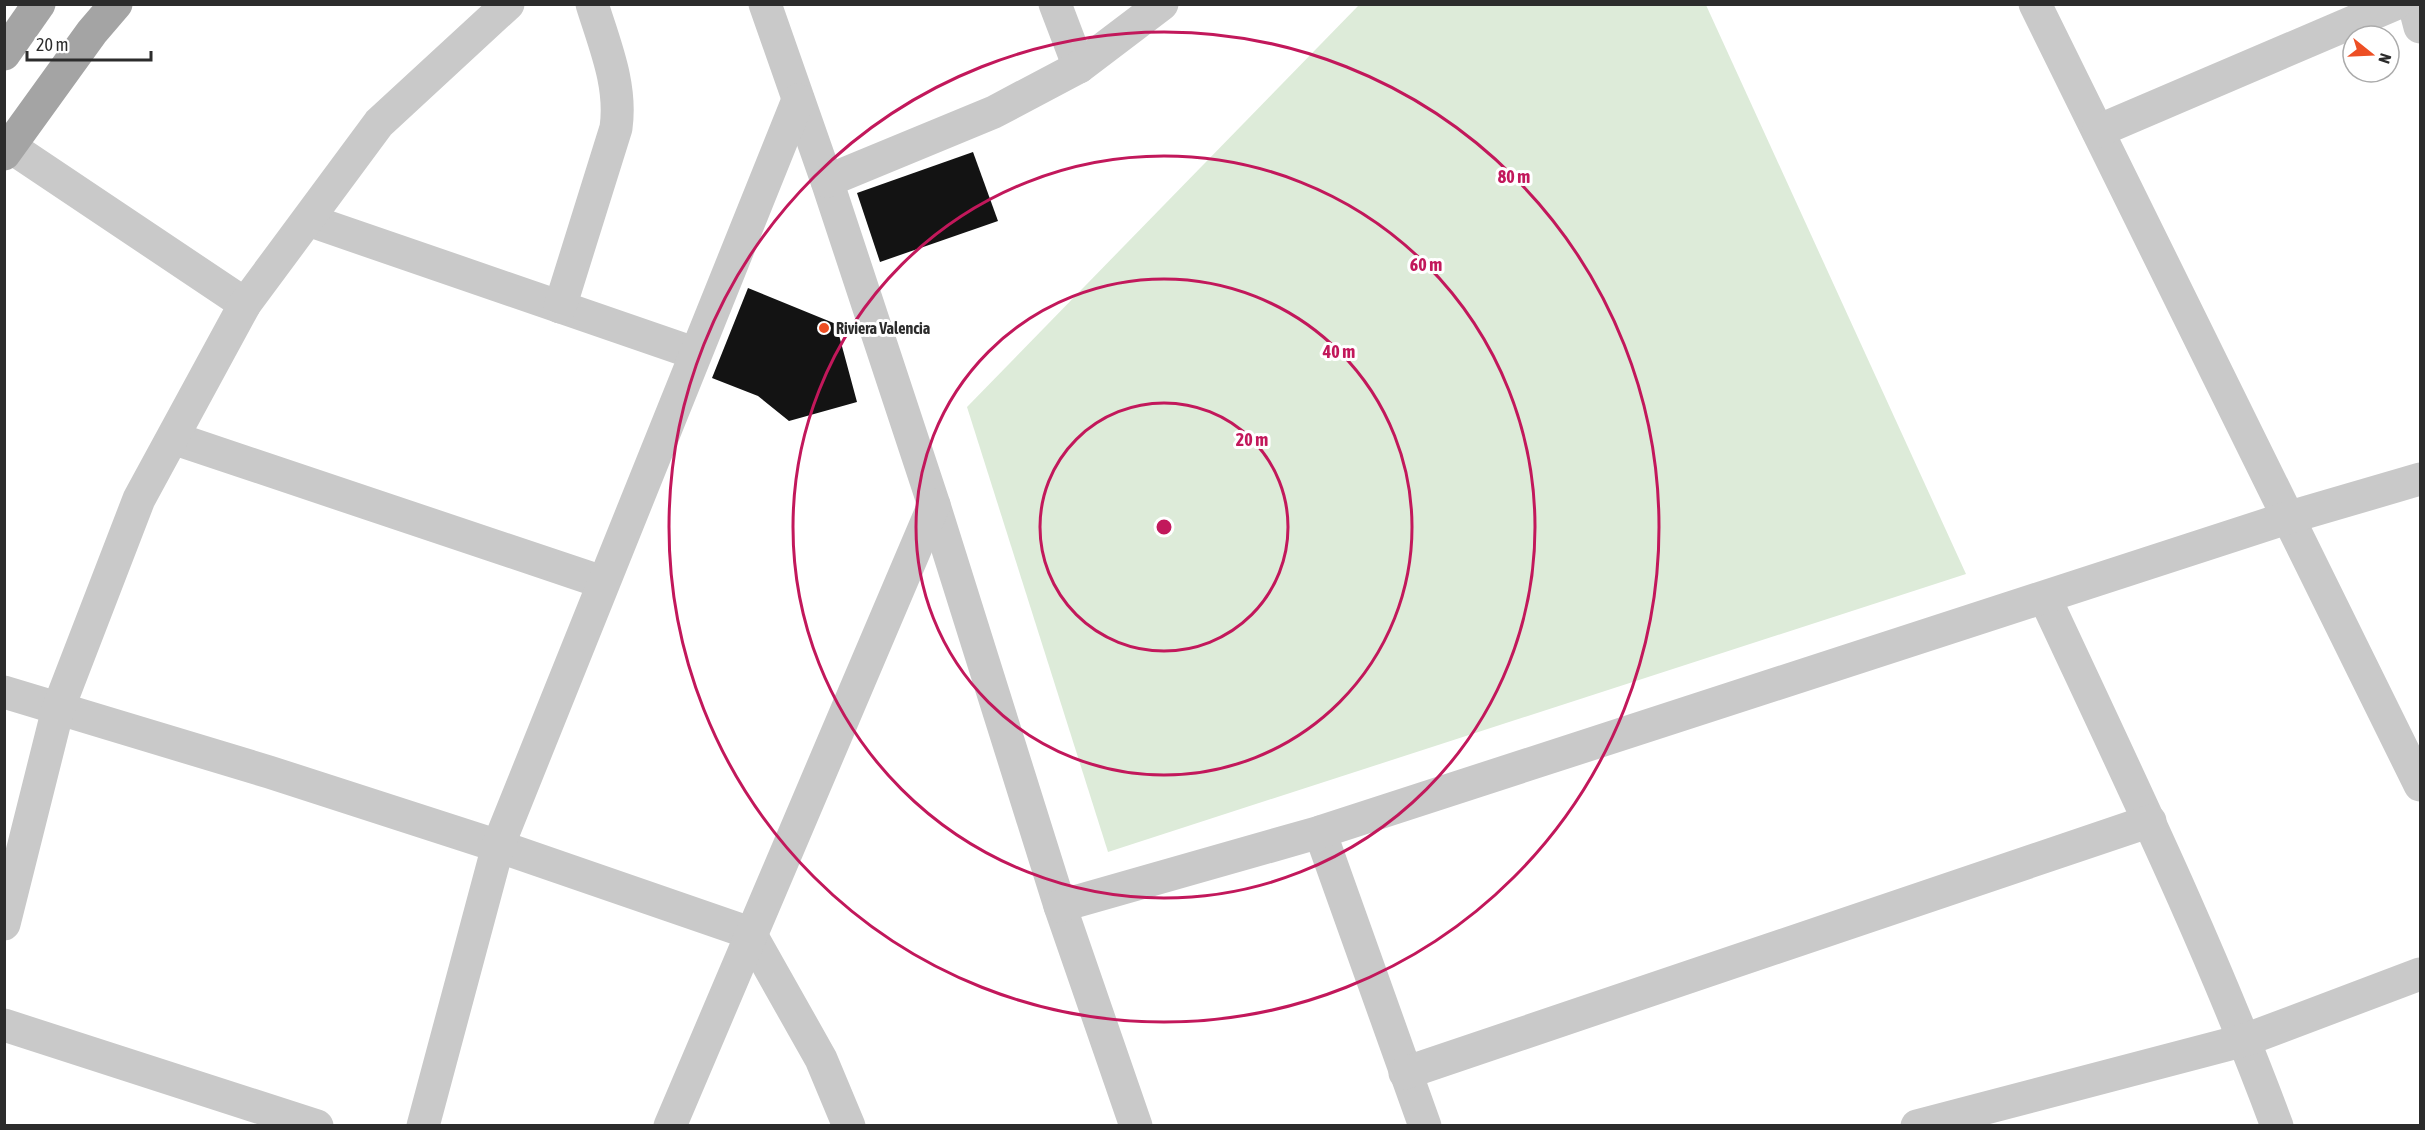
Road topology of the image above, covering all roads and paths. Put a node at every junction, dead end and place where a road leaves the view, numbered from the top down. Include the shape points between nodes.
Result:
1 (116, 4) edge
2 (508, 4) edge
3 (592, 4) edge
4 (765, 4) edge
5 (1055, 4) edge
6 (1162, 4) edge
7 (2035, 4) edge
8 (2395, 4) edge
9 (2414, 4) edge
10 (28, 9) edge
11 (2421, 27) edge
12 (4, 54) edge
13 (1079, 67) junction
14 (798, 100) junction
15 (2098, 130) junction
16 (7, 150) edge
17 (827, 181) junction
18 (308, 220) junction
19 (245, 304) junction
20 (561, 307) junction
21 (694, 353) junction
22 (173, 438) junction
23 (2421, 479) edge
24 (934, 505) junction
25 (2287, 518) junction
26 (602, 582) junction
27 (2045, 598) junction
28 (4, 692) edge
29 (58, 709) junction
30 (2421, 785) edge
31 (2150, 821) junction
32 (1320, 832) junction
33 (498, 846) junction
34 (1060, 906) junction
35 (4, 924) edge
36 (750, 933) junction
37 (2421, 974) edge
38 (4, 1024) edge
39 (2245, 1040) junction
40 (1405, 1073) junction
41 (317, 1125) edge
42 (423, 1125) edge
43 (670, 1125) edge
44 (849, 1125) edge
45 (1136, 1125) edge
46 (1425, 1125) edge
47 (1917, 1125) edge
48 (2277, 1125) edge

1 - 16 main road
2 - 18 street via 379,123
3 - 20 street via 616,81 619,105 616,128
4 - 14 street
5 - 13 street
6 - 13 street
7 - 15 street
8 - 15 street
9 - 11 street
10 - 12 main road
13 - 17 street via 994,112
14 - 17 street
14 - 21 street
15 - 25 street
16 - 19 street
17 - 24 street
18 - 19 street
18 - 20 street
19 - 22 street
20 - 21 street
21 - 26 street
22 - 26 street
22 - 29 street via 139,499
23 - 25 street
24 - 34 street
24 - 36 street
25 - 27 street
25 - 30 street
26 - 33 street
27 - 31 street
27 - 32 street
28 - 29 street
29 - 33 street
29 - 35 street
31 - 39 street
31 - 40 street
32 - 34 street
32 - 40 street
33 - 36 street
33 - 42 street
34 - 45 street
36 - 43 street
36 - 44 street via 821,1059
37 - 39 street
38 - 41 street
39 - 47 street
39 - 48 street
40 - 46 street

